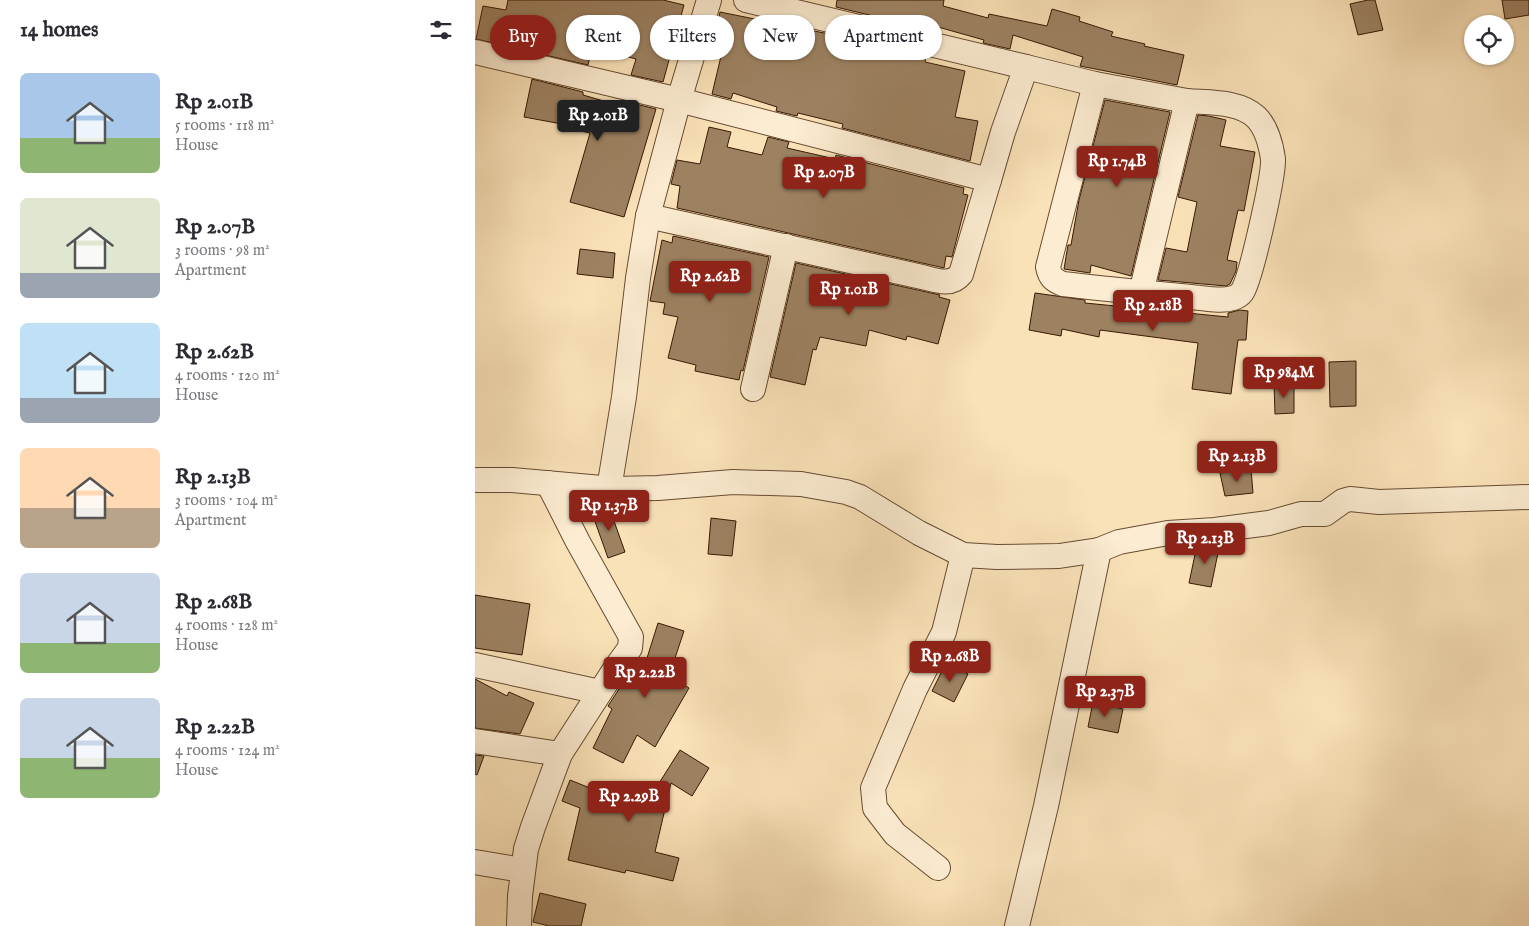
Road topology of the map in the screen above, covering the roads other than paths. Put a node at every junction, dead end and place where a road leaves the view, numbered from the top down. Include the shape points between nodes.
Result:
1 (709, 0) edge
2 (746, 0) edge
3 (475, 52) edge
4 (1026, 67) junction
5 (1095, 84) junction
6 (679, 100) junction
7 (1187, 100) junction
8 (989, 180) junction
9 (648, 216) junction
10 (786, 246) junction
11 (1141, 293) junction
12 (753, 389) dead end
13 (475, 480) edge
14 (549, 483) junction
15 (609, 488) junction
16 (1529, 497) edge
17 (1099, 550) junction
18 (963, 555) junction
19 (475, 665) edge
20 (600, 692) junction
21 (475, 741) edge
22 (560, 754) junction
23 (475, 862) edge
24 (938, 868) dead end
25 (522, 870) junction
26 (519, 926) edge
27 (1017, 926) edge

1 - 6 street
2 - 4 street
3 - 6 street
4 - 5 street
4 - 8 street
5 - 7 street
5 - 11 street via 1048,267 1050,276 1063,284
6 - 8 street
6 - 9 street
7 - 11 street
7 - 11 street via 1245,109 1264,127 1270,142 1273,173 1257,242 1244,288 1235,298
8 - 10 street via 961,274 951,281
9 - 10 street
9 - 15 street
10 - 12 street
13 - 14 street
14 - 15 street
14 - 20 street via 631,637 630,648
15 - 18 street via 757,482 801,484 846,492
16 - 17 street via 1379,502 1350,499 1325,514 1301,514 1269,523 1167,533 1119,542
17 - 18 street via 1059,556
17 - 27 street via 1046,806
18 - 24 street via 945,632 915,689 873,788 875,808 895,834
19 - 20 street
20 - 22 street
21 - 22 street
22 - 25 street via 533,827
23 - 25 street
25 - 26 street

